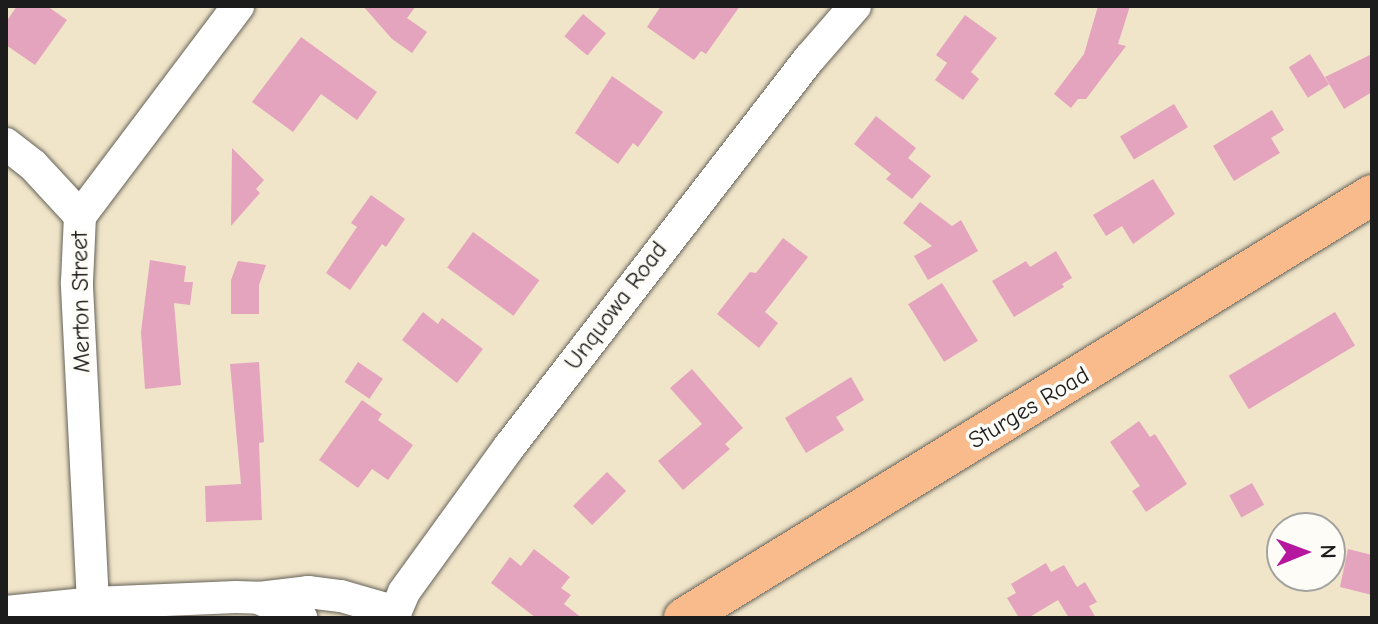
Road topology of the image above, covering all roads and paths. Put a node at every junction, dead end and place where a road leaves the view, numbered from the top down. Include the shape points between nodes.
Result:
1 (238, 6) edge
2 (855, 6) edge
3 (6, 144) edge
4 (1372, 195) edge
5 (80, 216) junction
6 (259, 598) junction
7 (93, 603) junction
8 (6, 612) edge
9 (394, 615) edge
10 (301, 618) edge
11 (684, 618) edge

1 - 5 street, Merton Street
2 - 9 street, Unquowa Road via 547,397 404,592
3 - 5 street
4 - 11 main road, Sturges Road
5 - 7 street, Merton Street via 77,282
6 - 7 street
6 - 9 street via 308,592 341,596
6 - 10 street
7 - 8 street

